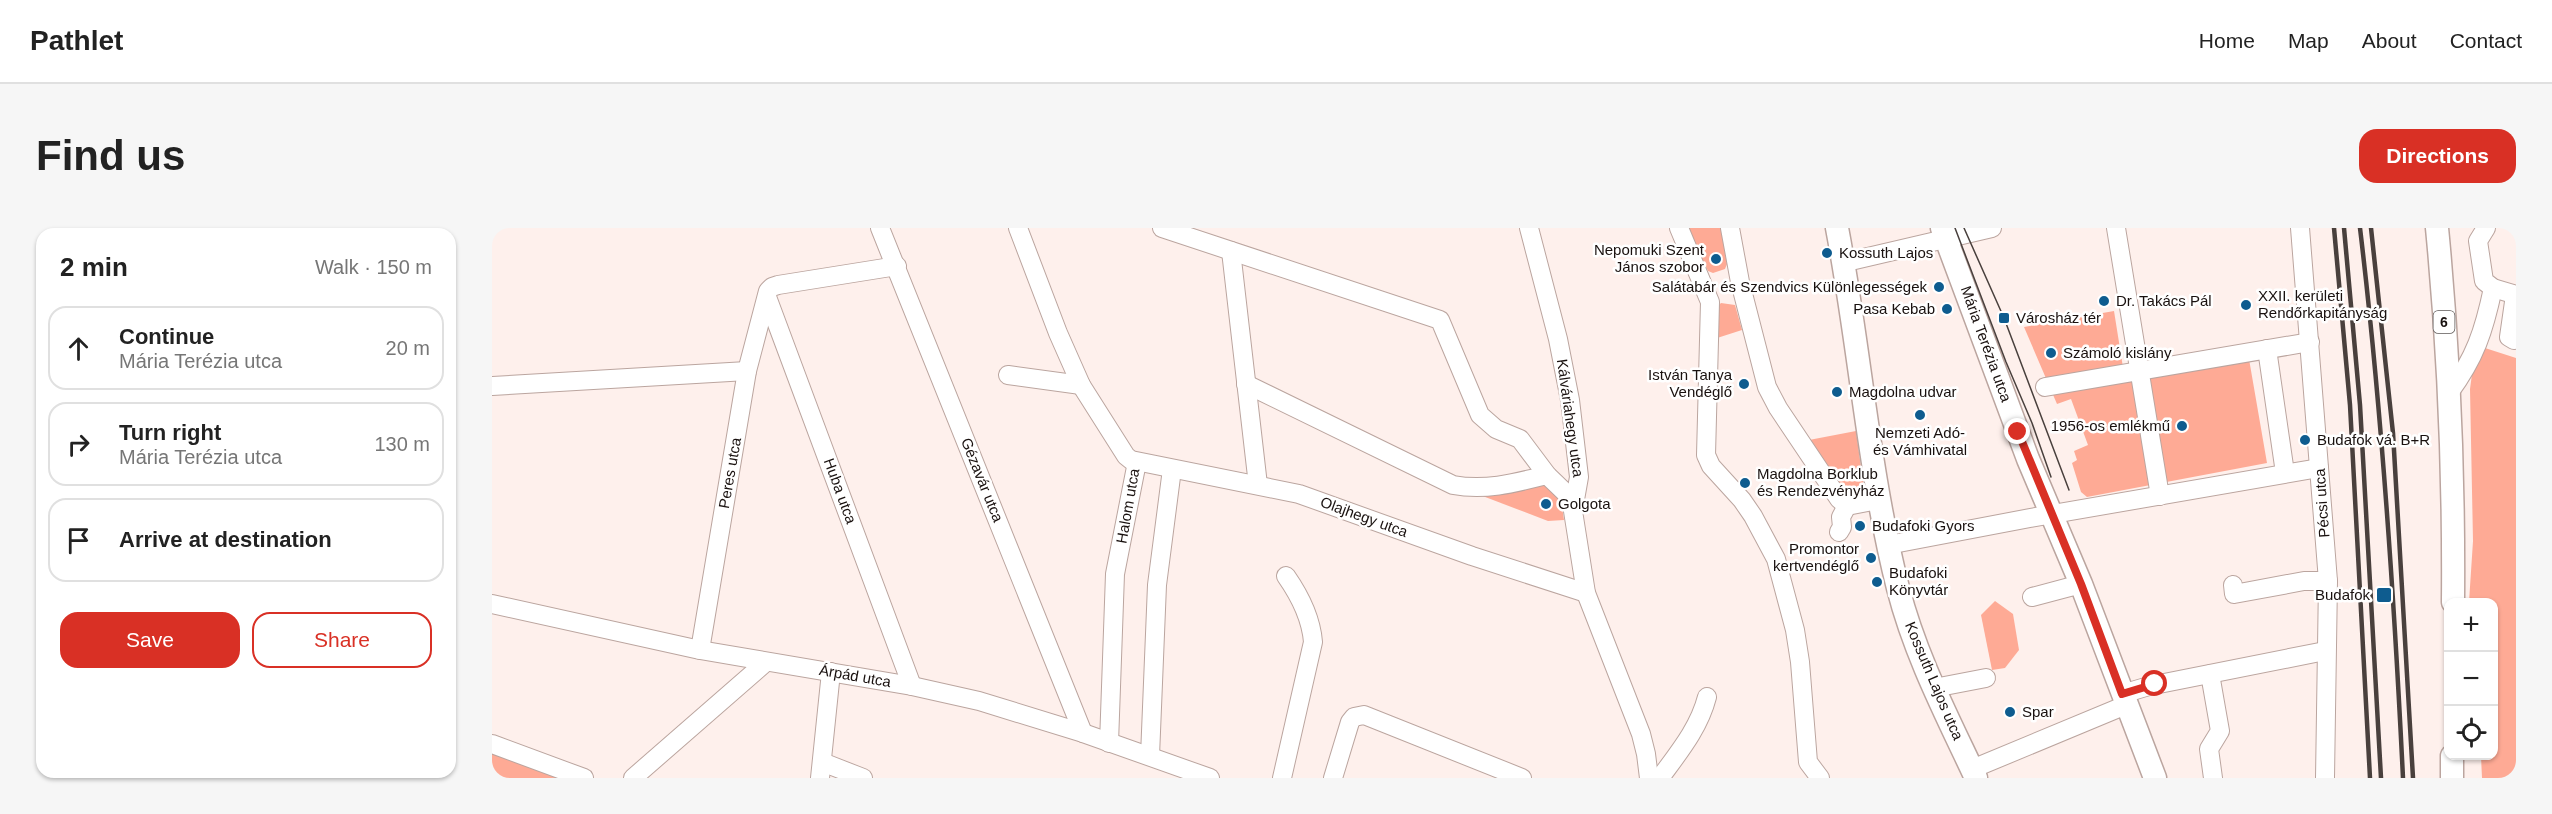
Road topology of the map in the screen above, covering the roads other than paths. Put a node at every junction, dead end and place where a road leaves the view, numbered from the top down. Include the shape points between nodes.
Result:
1 (880, 228) edge
2 (1018, 228) edge
3 (1162, 228) edge
4 (1530, 228) edge
5 (1679, 228) edge
6 (1730, 228) edge
7 (1837, 228) edge
8 (1992, 228) edge
9 (2116, 228) edge
10 (2300, 228) edge
11 (2437, 228) edge
12 (2486, 228) edge
13 (1944, 233) edge
14 (1231, 251) junction
15 (1842, 263) junction
16 (897, 266) junction
17 (1740, 282) junction
18 (2493, 288) junction
19 (1707, 291) junction
20 (2515, 295) edge
21 (767, 297) junction
22 (2514, 340) dead end
23 (2310, 342) junction
24 (2267, 349) junction
25 (2140, 370) junction
26 (747, 371) junction
27 (1008, 375) dead end
28 (1246, 384) junction
29 (1082, 385) junction
30 (492, 386) edge
31 (2045, 387) dead end
32 (2449, 393) junction
33 (1137, 462) junction
34 (2319, 468) junction
35 (1172, 470) junction
36 (2285, 473) junction
37 (1547, 475) junction
38 (1258, 485) junction
39 (2160, 496) junction
40 (1878, 500) junction
41 (1574, 501) junction
42 (1847, 506) junction
43 (2051, 515) junction
44 (1839, 532) dead end
45 (1888, 545) junction
46 (1286, 576) dead end
47 (2328, 581) junction
48 (2081, 584) junction
49 (2233, 585) dead end
50 (1586, 593) junction
51 (2032, 597) dead end
52 (2453, 598) edge
53 (492, 604) edge
54 (700, 650) junction
55 (2325, 651) junction
56 (766, 662) junction
57 (831, 672) junction
58 (2210, 674) junction
59 (1986, 678) dead end
60 (912, 686) junction
61 (1934, 688) junction
62 (1707, 697) dead end
63 (2124, 699) junction
64 (1083, 733) junction
65 (1109, 743) junction
66 (492, 744) edge
67 (1150, 756) junction
68 (2452, 760) edge
69 (821, 770) edge
70 (1974, 774) edge
71 (584, 778) edge
72 (633, 778) edge
73 (863, 778) edge
74 (1210, 778) edge
75 (1282, 778) edge
76 (1333, 778) edge
77 (1522, 778) edge
78 (1649, 778) edge
79 (1660, 778) edge
80 (1820, 778) edge
81 (2155, 778) edge
82 (2213, 778) edge
83 (2325, 778) edge
84 (2452, 778) edge

1 - 16 street, Gézavár utca
2 - 29 street, Halom utca
3 - 14 street
4 - 41 street, Kálváriahegy utca via 1570,400 1579,477
5 - 19 street
6 - 17 street
7 - 15 main road, Kossuth Lajos utca
8 - 13 street
9 - 25 street
10 - 23 street, Pécsi utca
11 - 32 main road, 6
12 - 18 street via 2478,241 2478,250 2484,281
13 - 15 street
13 - 43 main road, Mária Terézia utca
14 - 28 street
14 - 37 street via 1440,320 1480,415 1496,429 1520,439
15 - 40 main road, Kossuth Lajos utca
16 - 21 street via 778,285 772,287
16 - 64 street, Gézavár utca
17 - 19 street
17 - 42 street via 1767,387
18 - 20 street
18 - 32 street via 2475,352
19 - 80 street via 1711,313 1706,455 1754,516 1776,559 1795,630 1808,762
20 - 22 street via 2509,337
21 - 26 street, Peres utca
21 - 60 street, Huba utca
23 - 24 street
23 - 34 street, Pécsi utca
24 - 25 street
24 - 36 street
25 - 31 street
25 - 39 street
26 - 30 street
26 - 54 street, Peres utca
27 - 29 street
28 - 37 street via 1453,485 1493,488
28 - 38 street
29 - 33 street, Halom utca via 1126,456
32 - 52 main road, 6
33 - 35 street, Olajhegy utca
33 - 65 street, Halom utca via 1115,574
34 - 36 street
34 - 47 street, Pécsi utca
35 - 38 street, Olajhegy utca
35 - 67 street via 1157,585
36 - 39 street
37 - 41 street
38 - 50 street, Olajhegy utca via 1299,494
39 - 43 street
40 - 42 street
40 - 45 main road, Kossuth Lajos utca
41 - 50 street, Kálváriahegy utca
42 - 44 street
43 - 45 street
43 - 48 main road, Mária Terézia utca
45 - 61 main road, Kossuth Lajos utca via 1904,608
46 - 75 street via 1299,595 1313,642
47 - 49 street via 2304,581 2234,594
47 - 55 street, Pécsi utca
48 - 51 street
48 - 63 main road, Mária Terézia utca
50 - 78 street, Kálváriahegy utca via 1641,734
53 - 54 street, Árpád utca
54 - 56 street, Árpád utca
55 - 58 street
55 - 83 street, Pécsi utca
56 - 57 street, Árpád utca
56 - 72 street
57 - 60 street, Árpád utca
57 - 69 street
58 - 63 street via 2149,686
58 - 82 street via 2220,731 2209,749
59 - 61 street
60 - 64 street, Árpád utca via 979,701
61 - 70 main road, Kossuth Lajos utca
62 - 79 street via 1702,717
63 - 70 street
63 - 81 main road, Mária Terézia utca
64 - 65 street, Árpád utca
65 - 67 street, Árpád utca
66 - 71 street
67 - 74 street, Árpád utca
68 - 84 main road
69 - 73 street
76 - 77 street via 1350,722 1364,715

